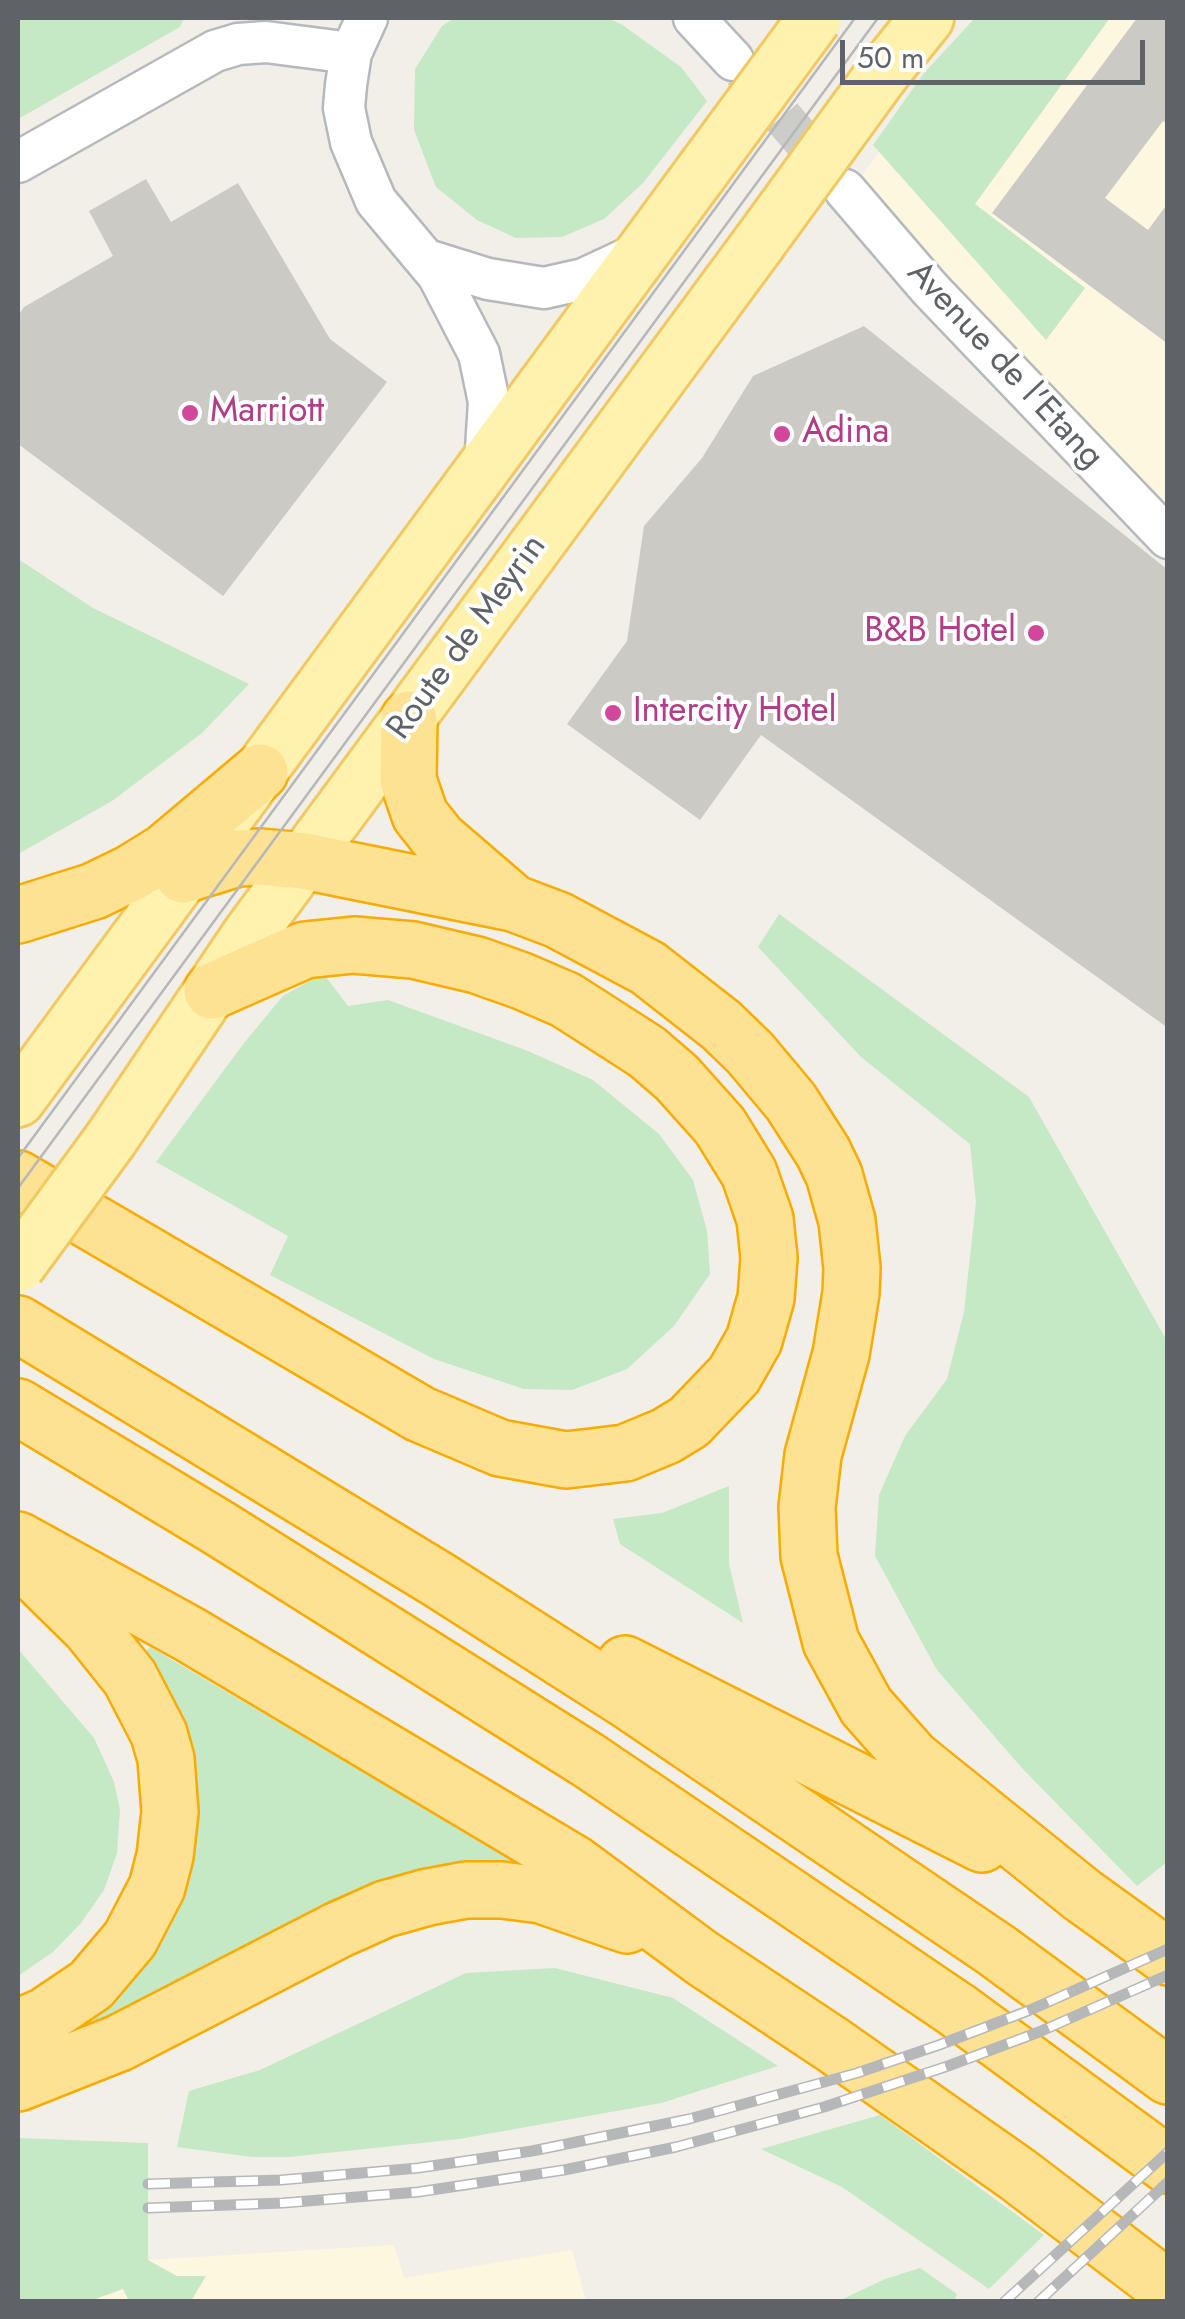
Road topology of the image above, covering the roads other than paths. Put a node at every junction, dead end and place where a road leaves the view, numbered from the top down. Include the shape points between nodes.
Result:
1 (694, 18) edge
2 (815, 18) edge
3 (927, 18) edge
4 (232, 30) edge
5 (359, 35) edge
6 (733, 60) tunnel mouth
7 (18, 162) edge
8 (845, 190) tunnel mouth
9 (642, 252) junction
10 (427, 260) junction
11 (485, 465) junction
12 (1168, 538) edge
13 (409, 719) junction
14 (260, 772) junction
15 (304, 861) junction
16 (183, 875) junction
17 (513, 903) junction
18 (18, 914) edge
19 (212, 991) junction
20 (21, 1094) edge
21 (18, 1180) edge
22 (18, 1266) edge
23 (18, 1324) edge
24 (18, 1408) edge
25 (18, 1540) edge
26 (374, 1541) junction
27 (18, 1557) edge
28 (1082, 1895) junction
29 (1168, 1956) edge
30 (702, 1958) junction
31 (18, 2028) edge
32 (1168, 2076) edge
33 (18, 2083) edge
34 (1168, 2165) edge
35 (1168, 2289) edge

1 - 6 street
2 - 9 main road, bridge
3 - 13 main road, Route de Meyrin, bridge
4 - 5 street via 284,43
4 - 7 street via 179,69
5 - 10 street via 344,108 355,156 376,201
8 - 12 street, Avenue de l'Etang via 930,289
9 - 10 street via 584,279 544,288
9 - 11 main road
10 - 11 street via 483,365 489,402
11 - 14 main road
13 - 15 main road, Route de Meyrin
13 - 17 highway via 408,780 420,815
14 - 16 main road
14 - 18 highway via 166,852 131,873 94,892
15 - 16 highway via 238,858
15 - 17 highway
15 - 19 main road, Route de Meyrin
16 - 20 main road
17 - 28 highway via 615,949 680,992 750,1053 823,1152 847,1221 852,1268 807,1507 809,1556 831,1642 866,1706 895,1741
19 - 21 highway via 305,950 354,944 413,950 478,965 566,1000 647,1052 720,1126 749,1173 765,1219 766,1298 754,1340 734,1375 689,1422 635,1450 566,1460 500,1448 392,1398
19 - 22 main road, Route de Meyrin, bridge
23 - 26 highway
24 - 34 highway via 588,1760 956,2010
25 - 30 highway via 574,1864
26 - 28 highway
26 - 32 highway via 782,1803
27 - 31 highway via 130,1678 159,1734 170,1812 156,1887 130,1939 91,1985
28 - 29 highway
30 - 33 highway via 541,1895 466,1890 386,1909 119,2043
30 - 35 highway via 1017,2174

